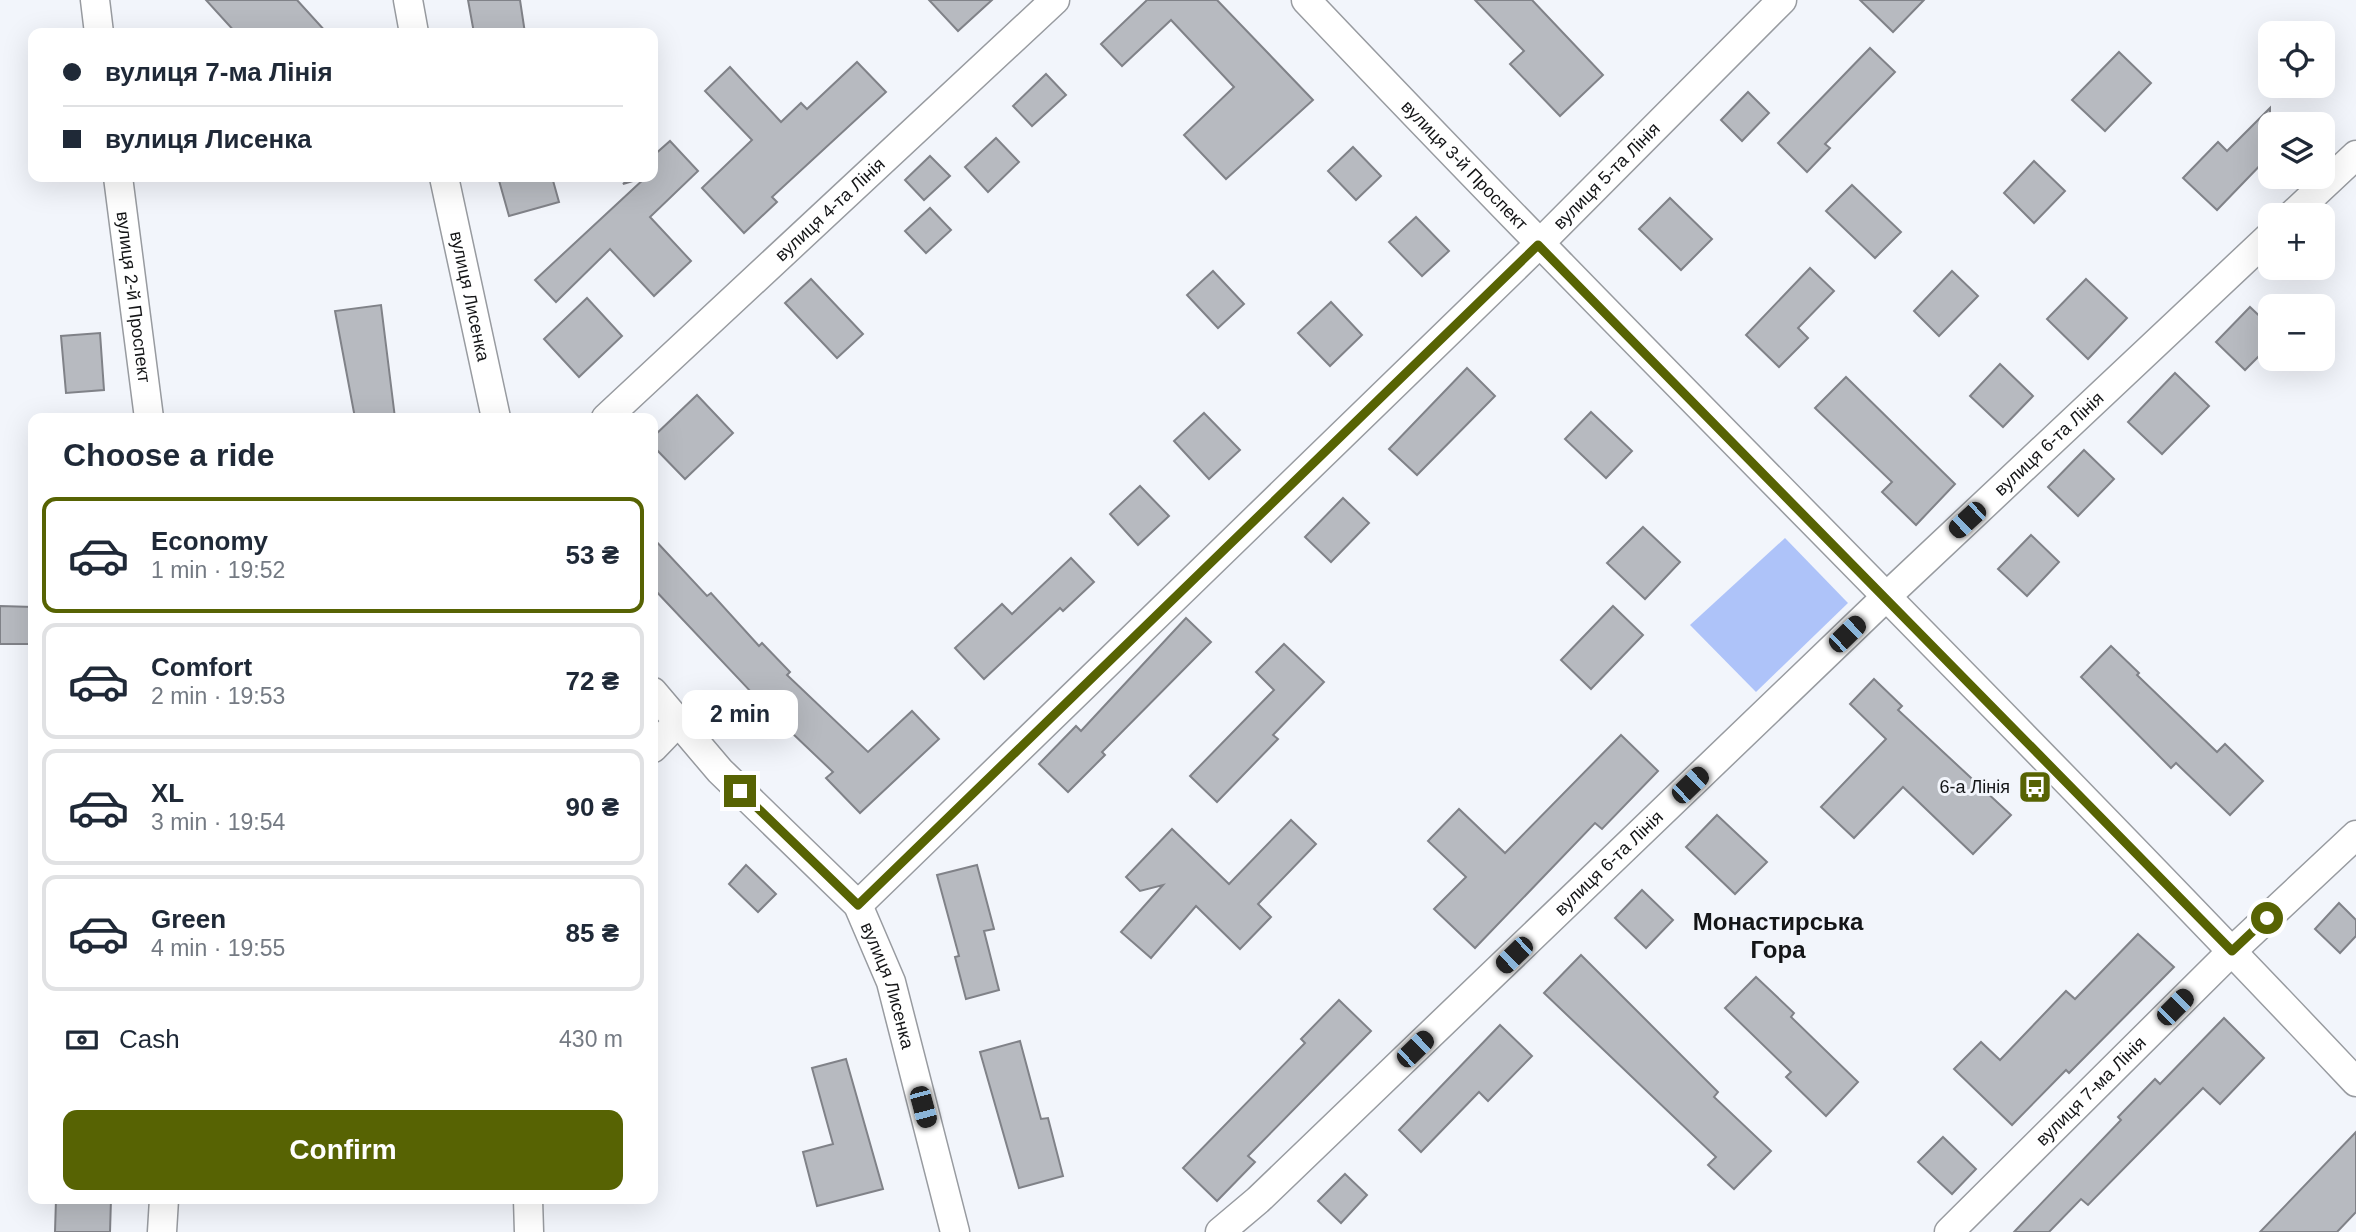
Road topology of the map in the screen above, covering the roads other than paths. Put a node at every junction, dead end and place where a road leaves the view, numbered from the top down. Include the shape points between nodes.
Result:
1 (95, 0) edge
2 (408, 0) edge
3 (1055, 0) edge
4 (1306, 0) edge
5 (1782, 0) edge
6 (98, 28) edge
7 (413, 28) edge
8 (2356, 155) edge
9 (119, 182) edge
10 (445, 182) edge
11 (2305, 203) edge
12 (1538, 245) junction
13 (2258, 247) edge
14 (148, 413) edge
15 (495, 413) edge
16 (611, 413) edge
17 (1887, 596) junction
18 (658, 698) edge
19 (678, 722) junction
20 (658, 743) edge
21 (2356, 835) edge
22 (858, 905) junction
23 (2232, 951) junction
24 (2356, 1082) edge
25 (164, 1204) edge
26 (528, 1204) edge
27 (162, 1232) edge
28 (529, 1232) edge
29 (955, 1232) edge
30 (1220, 1232) edge
31 (1949, 1232) edge

1 - 6 street
2 - 7 street
3 - 16 street, вулиця 4-та Лінія
4 - 12 street, вулиця 3-й Проспект
5 - 12 street, вулиця 5-та Лінія
8 - 11 street
9 - 14 street, вулиця 2-й Проспект
10 - 15 street, вулиця Лисенка
12 - 17 street, вулиця 3-й Проспект
12 - 22 street, вулиця 5-та Лінія
13 - 17 street, вулиця 6-та Лінія
17 - 23 street, вулиця 3-й Проспект
17 - 30 street, вулиця 6-та Лінія
18 - 19 street, вулиця Лисенка
19 - 20 street
19 - 22 street, вулиця Лисенка via 720,772
21 - 23 street, вулиця 7-ма Лінія
22 - 29 street, вулиця Лисенка via 891,982
23 - 24 street, вулиця 3-й Проспект
23 - 31 street, вулиця 7-ма Лінія
25 - 27 street
26 - 28 street

